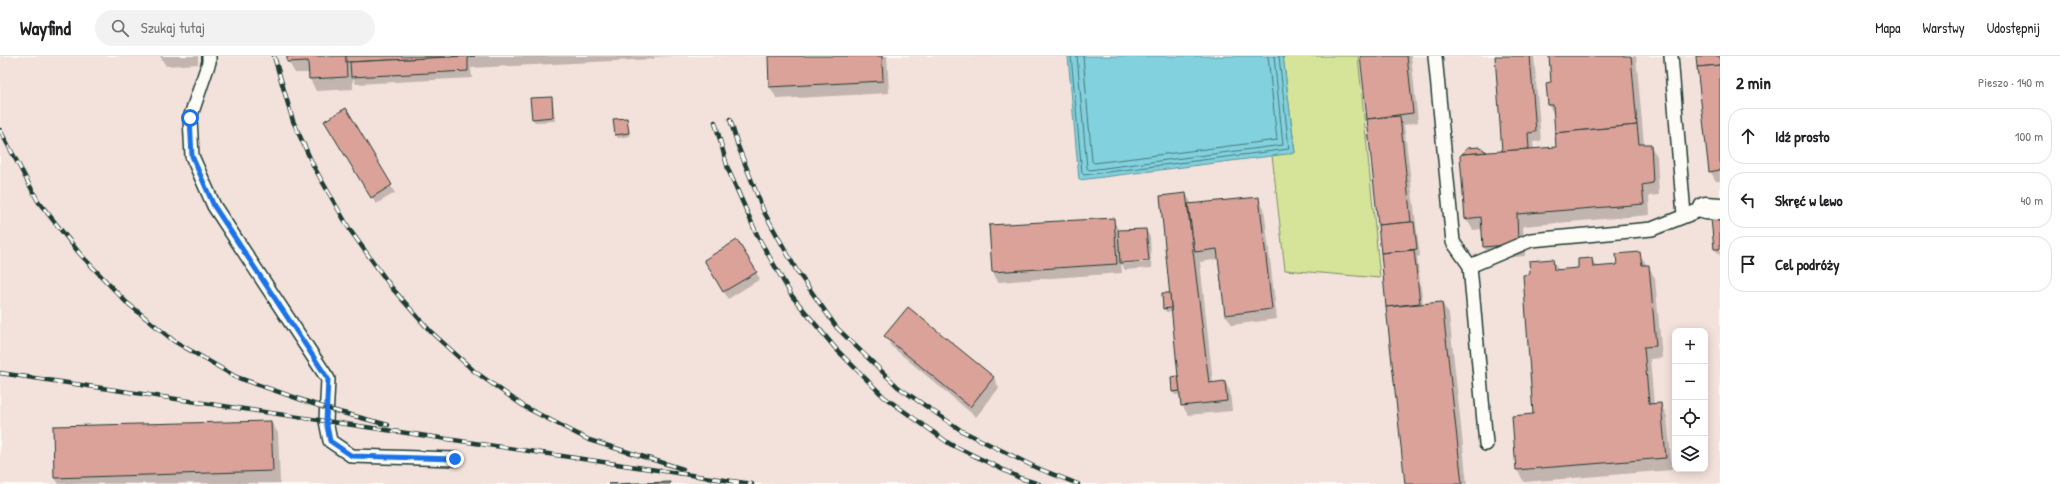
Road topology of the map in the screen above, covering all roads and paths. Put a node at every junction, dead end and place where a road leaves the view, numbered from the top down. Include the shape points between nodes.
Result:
1 (209, 56) edge
2 (1435, 56) edge
3 (1671, 56) edge
4 (1712, 209) edge
5 (1684, 216) junction
6 (1470, 266) junction
7 (1486, 444) dead end
8 (455, 459) dead end

1 - 8 lane via 190,118 192,156 214,206 328,379 326,421 330,441 352,456
2 - 6 lane via 1453,242
3 - 5 lane
4 - 5 lane
5 - 6 lane via 1652,229 1531,240
6 - 7 lane

